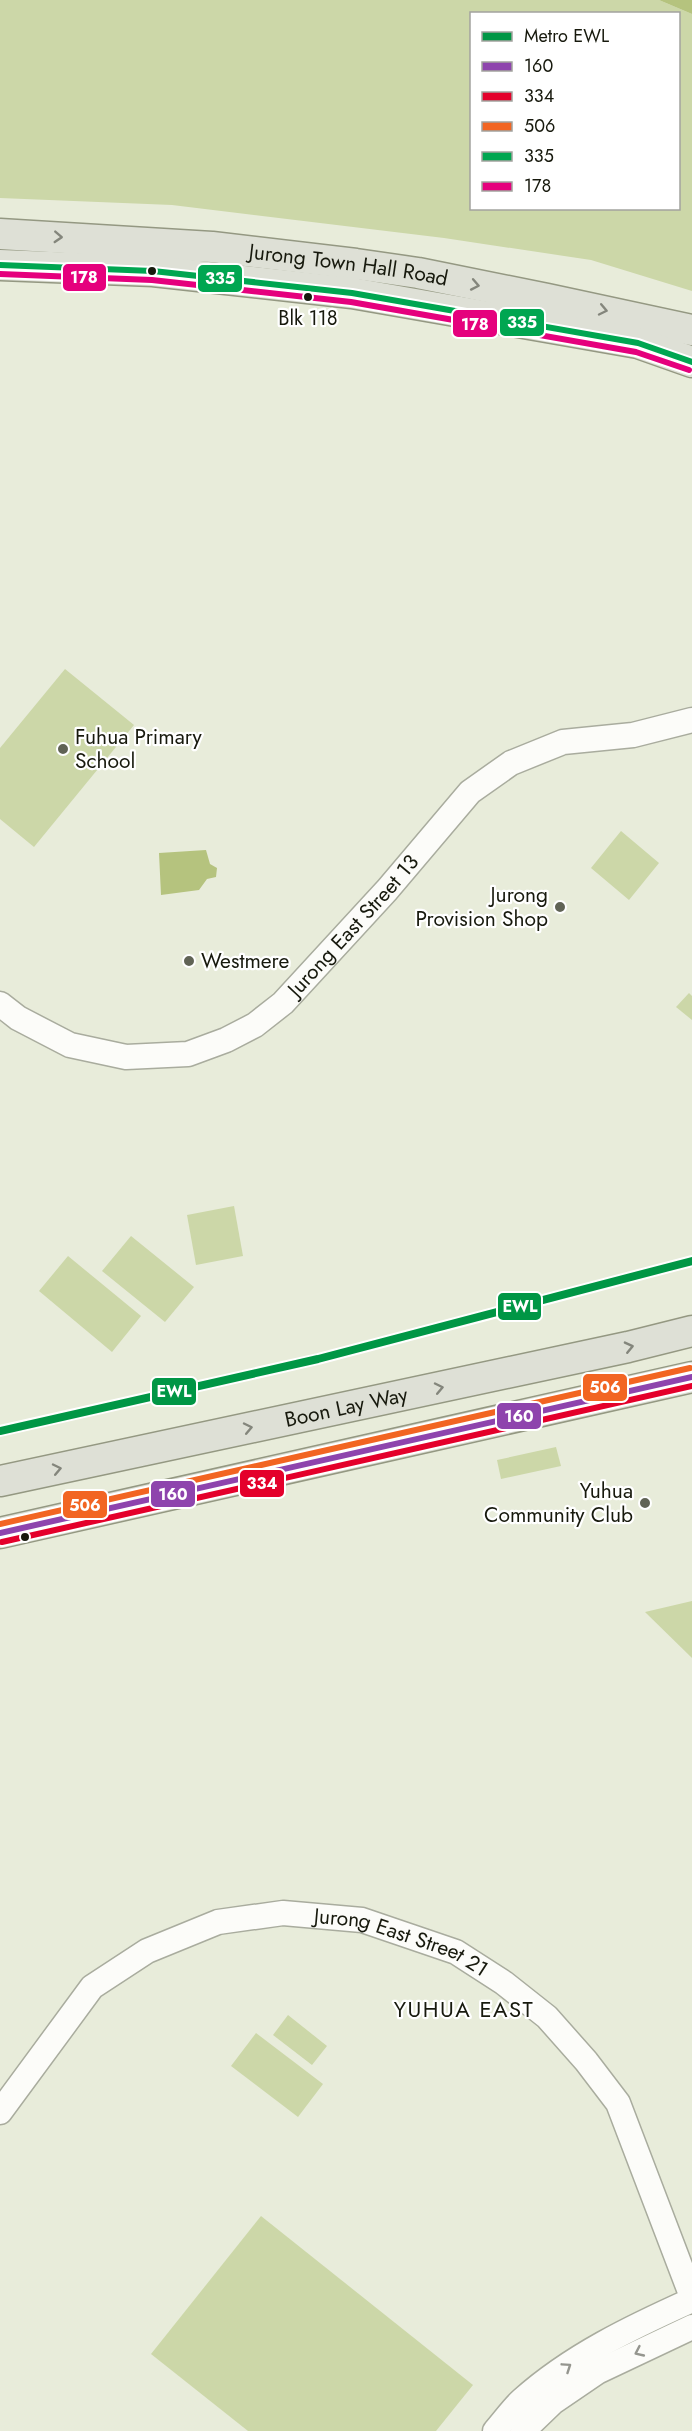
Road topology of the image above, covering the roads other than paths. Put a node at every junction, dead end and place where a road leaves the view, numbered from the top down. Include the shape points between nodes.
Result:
1 (14, 235) edge
2 (0, 265) edge
3 (35, 265) junction
4 (547, 299) junction
5 (692, 330) edge
6 (573, 332) junction
7 (692, 362) edge
8 (692, 720) edge
9 (0, 1004) edge
10 (692, 1332) edge
11 (692, 1377) edge
12 (0, 1481) edge
13 (0, 1533) edge
14 (0, 2112) edge
15 (692, 2298) edge
16 (692, 2327) edge
17 (495, 2431) edge
18 (523, 2431) edge

1 - 3 main road via 27,248
1 -> 4 main road, Jurong Town Hall Road via 212,247 356,264
2 - 3 main road, Jurong Town Hall Road
3 - 6 main road, Jurong Town Hall Road via 153,271 352,293
4 -> 5 main road, Jurong Town Hall Road
4 - 6 main road via 574,317
6 - 7 main road, Jurong Town Hall Road via 638,343
8 - 9 street, Jurong East Street 13 via 633,735 563,742 511,763 470,792 283,1004 226,1040 188,1054 126,1057 70,1045
12 -> 10 main road, Boon Lay Way
11 - 13 main road
14 - 15 street, Jurong East Street 21 via 92,1987 147,1951 218,1922 284,1913 362,1920 456,1952 547,2017 586,2061 618,2103
17 -> 15 street via 542,2383 624,2332
16 -> 18 street via 597,2372 553,2402

